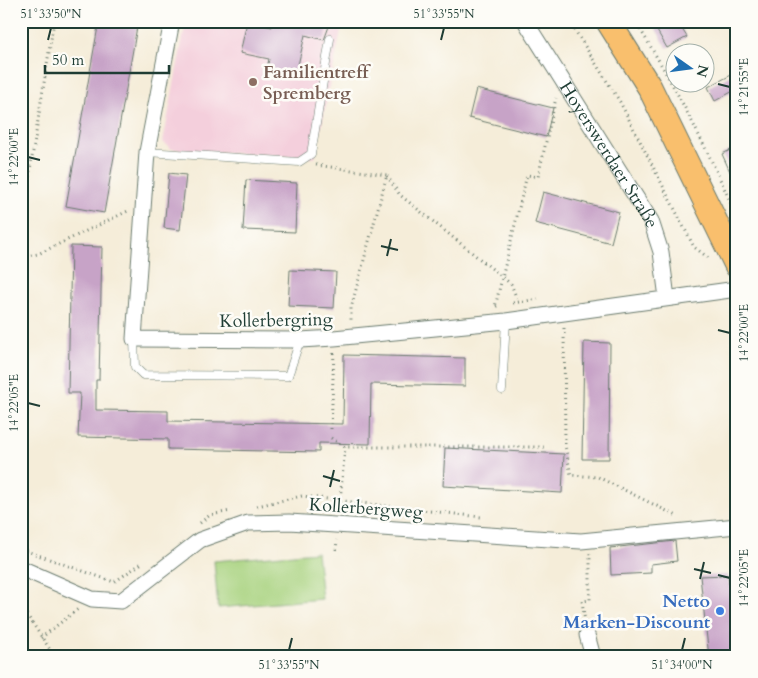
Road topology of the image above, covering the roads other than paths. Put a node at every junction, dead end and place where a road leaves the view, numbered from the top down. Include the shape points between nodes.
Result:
1 (172, 21) edge
2 (525, 21) edge
3 (608, 21) edge
4 (330, 39) dead end
5 (147, 152) junction
6 (735, 282) edge
7 (667, 298) junction
8 (506, 321) junction
9 (134, 340) junction
10 (300, 340) junction
11 (502, 390) dead end
12 (737, 526) edge
13 (21, 568) edge
14 (588, 635) road end
15 (592, 657) edge

1 - 5 street
2 - 7 street, Hoyerswerdaer Straße via 651,221 661,252
3 - 6 main road via 650,88
4 - 5 lane via 311,154 299,162
5 - 9 street
6 - 7 street, Kollerbergring
7 - 8 street, Kollerbergring
8 - 10 street, Kollerbergring
8 - 11 lane
9 - 10 street, Kollerbergring
9 - 10 lane via 135,367 143,375 288,376
12 - 13 street, Kollerbergweg via 590,540 289,522 248,523 200,540 121,601 92,599
14 - 15 street

